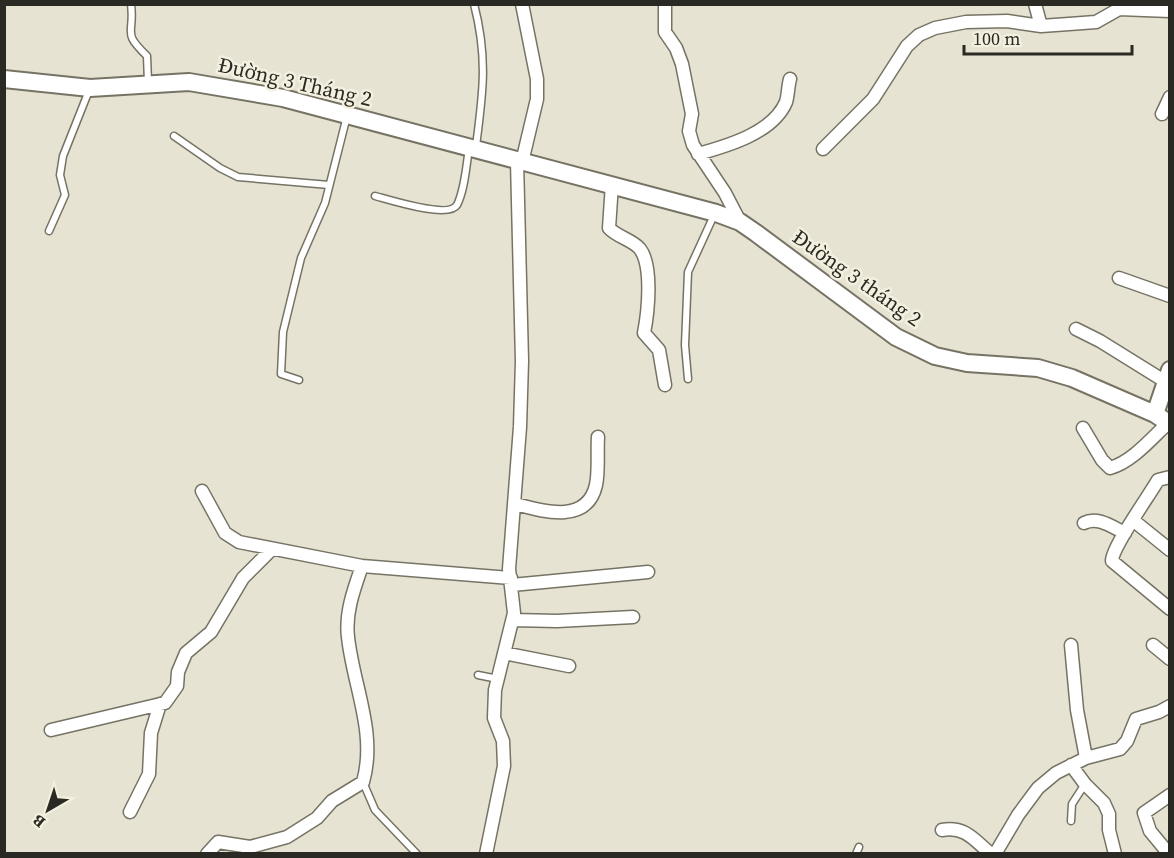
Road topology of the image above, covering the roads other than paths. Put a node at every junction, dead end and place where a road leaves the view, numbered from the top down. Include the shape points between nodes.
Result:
1 (131, 4) edge
2 (474, 4) edge
3 (522, 4) edge
4 (665, 4) edge
5 (1035, 4) edge
6 (1170, 11) edge
7 (1041, 26) junction
8 (4, 79) edge
9 (790, 79) dead end
10 (148, 83) junction
11 (90, 88) junction
12 (1170, 97) edge
13 (1162, 114) dead end
14 (347, 116) junction
15 (174, 136) dead end
16 (472, 149) junction
17 (823, 149) dead end
18 (698, 154) junction
19 (525, 163) junction
20 (554, 170) joint
21 (612, 184) junction
22 (329, 185) junction
23 (375, 196) dead end
24 (716, 213) junction
25 (740, 222) junction
26 (49, 231) dead end
27 (1119, 278) dead end
28 (1170, 296) edge
29 (1076, 329) dead end
30 (1168, 376) edge
31 (688, 379) dead end
32 (300, 380) dead end
33 (665, 385) dead end
34 (1164, 420) edge
35 (1083, 428) dead end
36 (598, 437) dead end
37 (1170, 477) edge
38 (202, 491) dead end
39 (515, 504) junction
40 (1134, 521) junction
41 (1084, 523) dead end
42 (1125, 533) junction
43 (271, 550) junction
44 (1170, 550) edge
45 (362, 566) junction
46 (648, 572) dead end
47 (512, 581) junction
48 (1170, 609) edge
49 (633, 617) dead end
50 (513, 620) junction
51 (1071, 645) dead end
52 (1153, 645) dead end
53 (504, 653) junction
54 (1170, 658) edge
55 (569, 666) dead end
56 (478, 675) dead end
57 (498, 679) junction
58 (160, 704) junction
59 (1170, 706) edge
60 (51, 730) dead end
61 (1086, 758) junction
62 (1071, 765) junction
63 (363, 782) junction
64 (1085, 784) junction
65 (1170, 795) edge
66 (130, 812) dead end
67 (1071, 821) dead end
68 (942, 830) dead end
69 (996, 853) edge
70 (207, 854) edge
71 (417, 854) edge
72 (486, 854) edge
73 (1114, 854) edge
74 (1169, 854) edge

1 - 10 lane via 129,32 131,40 147,56
2 - 16 lane via 482,33 485,77
3 - 19 street via 537,79
4 - 18 street via 665,32 682,64 692,114 689,131
5 - 7 street
6 - 7 street via 1119,9 1096,22
7 - 17 street via 1007,21 966,22 919,35 902,52 873,99
8 - 11 main road, Đường 3 Tháng 2
9 - 18 street via 786,102 766,126 723,147
10 - 11 main road, Đường 3 Tháng 2
10 - 14 main road, Đường 3 Tháng 2 via 232,87
11 - 26 lane via 63,156 60,175 65,195
12 - 13 street
14 - 16 main road, Đường 3 Tháng 2
14 - 22 lane
15 - 22 lane via 238,177
16 - 19 main road, Đường 3 Tháng 2
16 - 23 lane via 456,206 451,210
18 - 25 street
19 - 20 main road, Đường 3 Tháng 2
19 - 39 street
20 - 21 main road, Đường 3 tháng 2
21 - 24 main road, Đường 3 tháng 2
21 - 33 street via 609,228 639,247 644,256 650,293 644,333 658,350
22 - 32 lane via 301,258 283,332 281,374
24 - 25 main road, Đường 3 tháng 2
24 - 31 lane via 688,272
25 - 34 main road, Đường 3 tháng 2 via 896,337 935,356 967,363 1038,368 1072,378
27 - 28 street
29 - 30 street
30 - 34 main road
34 - 35 street via 1145,445 1110,468
36 - 39 street via 596,486 579,508 549,512
37 - 40 street via 1158,480
38 - 43 street via 225,533 239,542
39 - 47 street via 509,569
40 - 42 street
40 - 44 street
41 - 42 street via 1102,522
42 - 48 street via 1112,561
43 - 45 street
43 - 58 street via 243,578 211,632 186,653 177,686
45 - 47 street
45 - 63 street via 351,598 347,635 365,716 367,761
46 - 47 street
47 - 50 street
49 - 50 street
50 - 53 street
51 - 61 street
52 - 54 street
53 - 55 street
53 - 57 street
56 - 57 lane
57 - 72 street via 494,718 502,741 504,766
58 - 60 street
58 - 66 street via 151,733 149,774
59 - 61 street via 1136,719 1120,749
61 - 62 street
62 - 64 street
62 - 69 street via 1038,788
63 - 70 street via 287,837 250,847 218,842
63 - 71 lane via 375,810
64 - 67 lane via 1072,804
64 - 73 street via 1109,814
65 - 74 street via 1144,813 1150,831
68 - 69 street via 960,828

